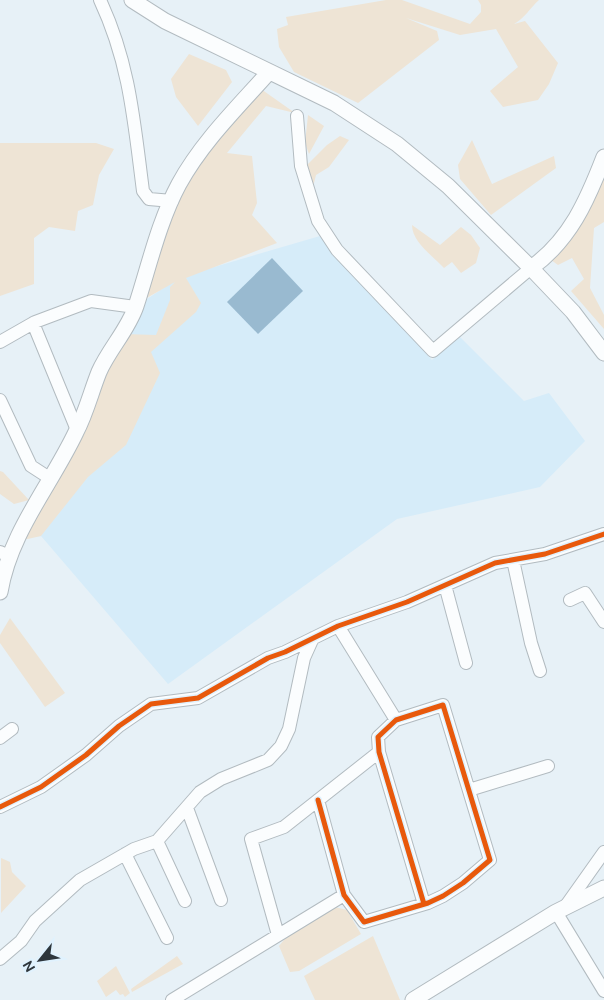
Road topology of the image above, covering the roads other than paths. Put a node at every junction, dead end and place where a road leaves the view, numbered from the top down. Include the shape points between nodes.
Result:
1 (100, 0) edge
2 (132, 0) edge
3 (269, 72) junction
4 (297, 116) dead end
5 (604, 157) edge
6 (172, 201) junction
7 (531, 268) junction
8 (136, 306) junction
9 (32, 324) junction
10 (0, 342) edge
11 (604, 353) edge
12 (0, 400) edge
13 (77, 430) junction
14 (51, 479) junction
15 (604, 534) edge
16 (5, 554) edge
17 (513, 560) junction
18 (446, 585) junction
19 (0, 592) edge
20 (570, 600) dead end
21 (604, 622) edge
22 (338, 626) junction
23 (314, 638) junction
24 (466, 662) dead end
25 (540, 671) dead end
26 (396, 720) junction
27 (12, 728) dead end
28 (0, 738) edge
29 (379, 752) junction
30 (548, 766) dead end
31 (469, 790) junction
32 (318, 800) junction
33 (0, 807) edge
34 (186, 808) junction
35 (157, 841) junction
36 (604, 852) edge
37 (125, 854) junction
38 (604, 888) edge
39 (344, 895) junction
40 (221, 900) dead end
41 (185, 901) dead end
42 (424, 904) junction
43 (561, 910) junction
44 (278, 935) junction
45 (167, 938) dead end
46 (0, 959) edge
47 (604, 991) edge
48 (172, 1000) edge
49 (413, 1000) edge

1 - 6 street via 115,31 127,75 143,191 150,199
2 - 3 street via 165,21
3 - 6 street via 211,136 178,185
3 - 7 street via 334,103 397,144 448,186
4 - 7 street via 301,166 318,221 337,250 433,351
5 - 7 street via 574,225 560,244
6 - 8 street via 148,262
7 - 11 street via 573,312
8 - 9 street via 91,301
8 - 13 street via 124,334 100,371
9 - 10 street
9 - 13 street
12 - 14 street via 31,466
13 - 14 street
14 - 16 street
15 - 17 street via 545,554
16 - 19 street
17 - 18 street via 495,563
17 - 25 street
18 - 22 street
18 - 24 street
20 - 21 street via 585,593
22 - 23 street
22 - 26 street
23 - 33 street via 268,658 198,698 151,704 41,787
23 - 34 street via 304,658 297,701 281,746 268,760 221,779 200,792
26 - 29 street via 378,737
26 - 31 street via 443,705
27 - 28 street
29 - 32 street
29 - 42 street
30 - 31 street
31 - 42 street via 490,860 463,883
32 - 39 street
32 - 44 street via 284,828 251,839
34 - 35 street
34 - 40 street
35 - 37 street
35 - 41 street
36 - 43 street
37 - 45 street
37 - 46 street via 80,880
38 - 43 street
39 - 42 street via 364,922
39 - 44 street
43 - 47 street
43 - 49 street
44 - 48 street

